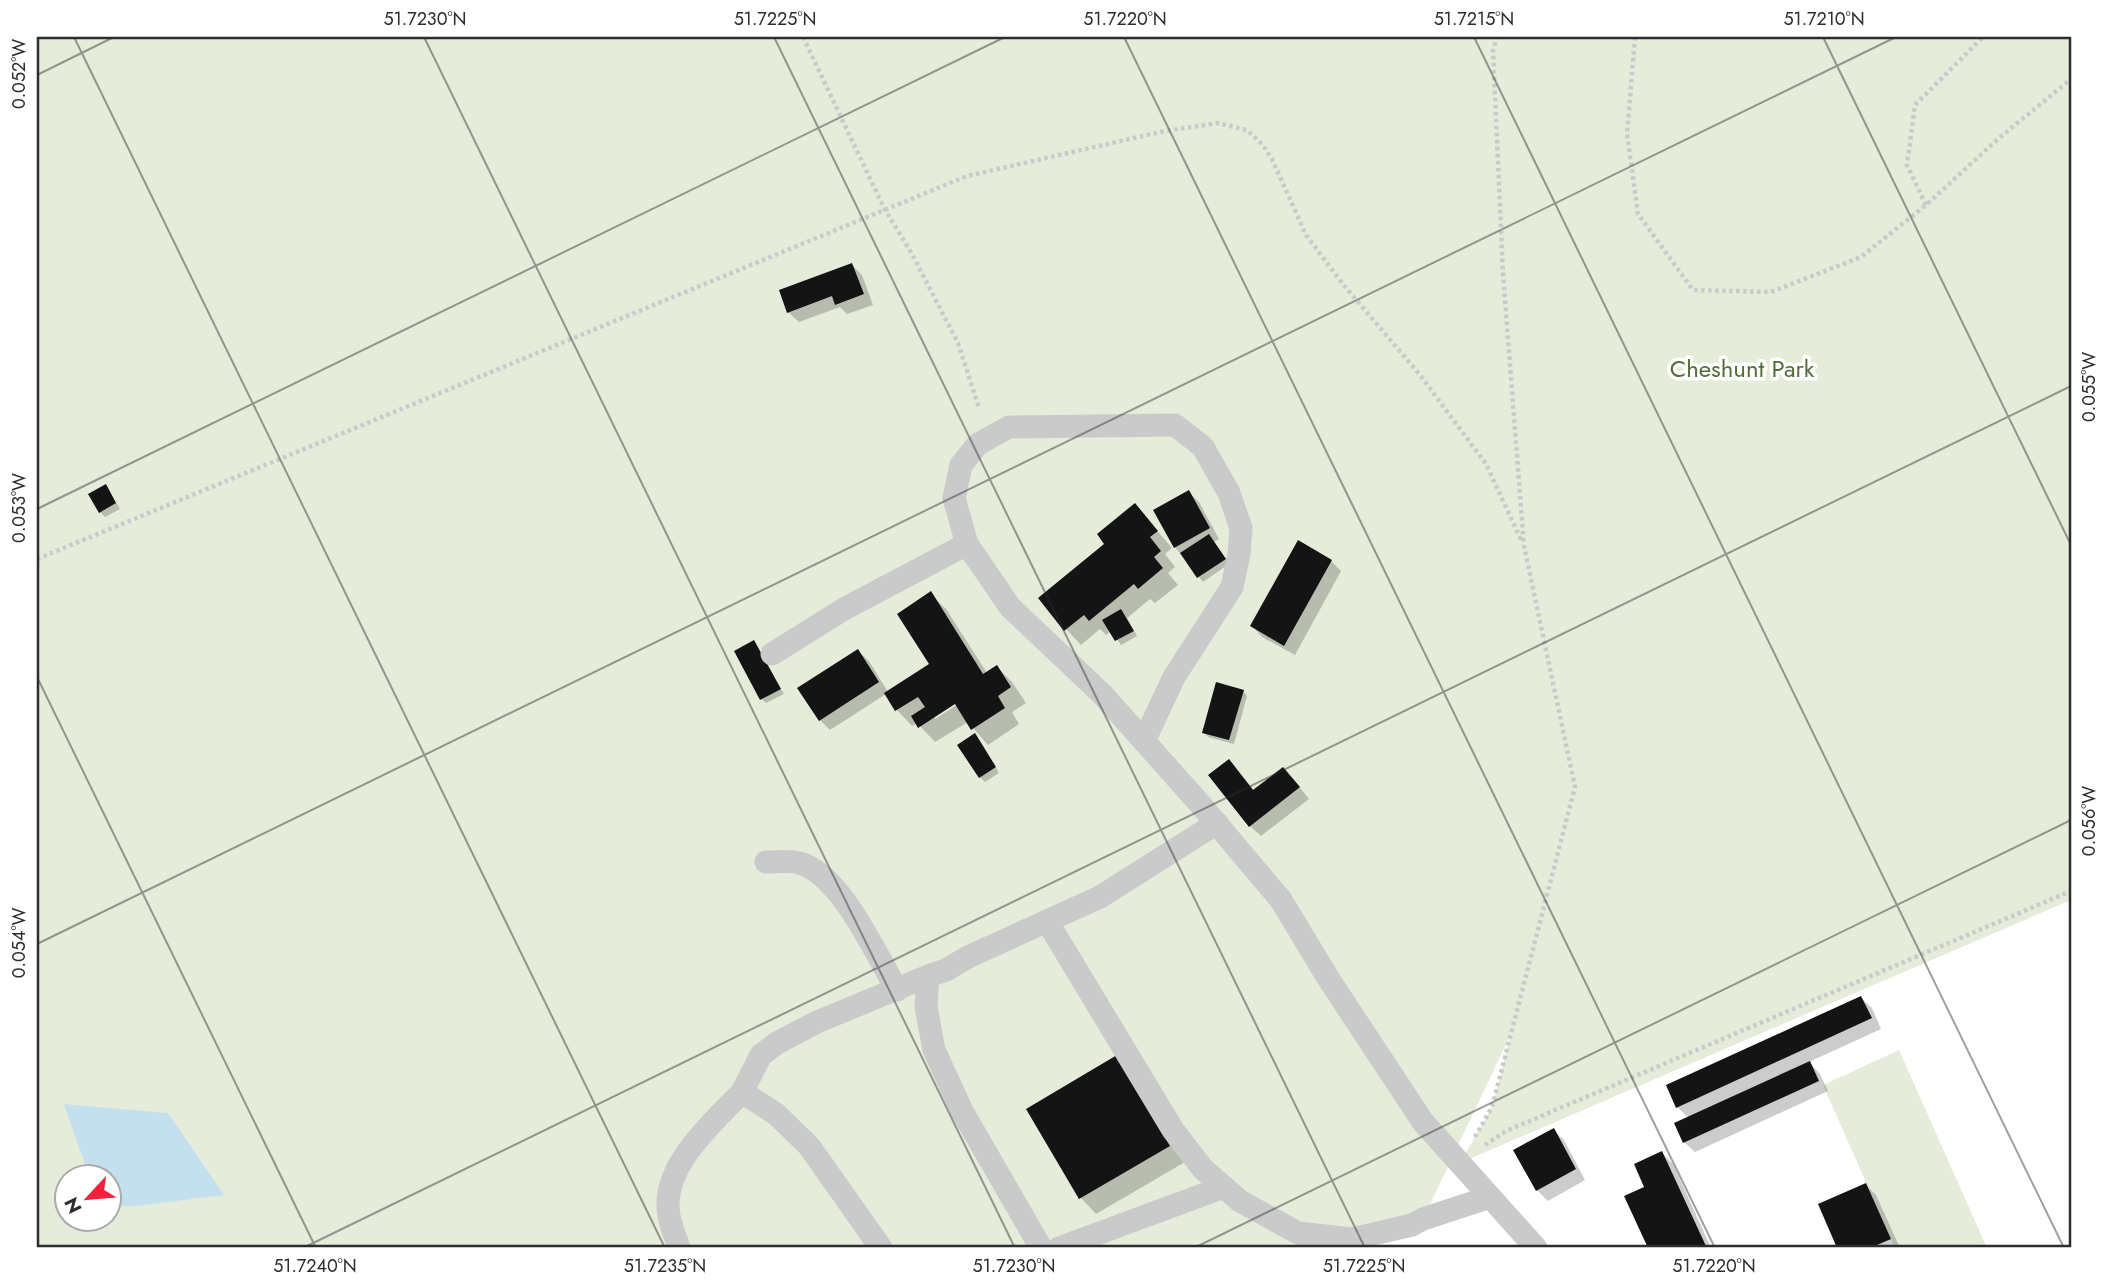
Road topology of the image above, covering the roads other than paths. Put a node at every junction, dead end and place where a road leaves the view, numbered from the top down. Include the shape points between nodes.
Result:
1 (967, 544) junction
2 (772, 654) dead end
3 (1144, 741) junction
4 (1217, 824) junction
5 (766, 862) dead end
6 (1047, 921) junction
7 (928, 976) junction
8 (897, 990) junction
9 (742, 1092) junction
10 (1224, 1187) junction
11 (1490, 1197) junction
12 (679, 1248) edge
13 (881, 1248) edge
14 (1041, 1248) edge
15 (1059, 1248) edge
16 (1536, 1248) edge

1 - 2 lane via 844,609
1 - 3 lane via 1010,607 1102,694
1 - 3 lane via 954,498 961,465 978,444 1009,428 1175,425 1203,447 1229,493 1241,528 1239,554 1232,587 1174,677
3 - 4 lane
4 - 6 lane via 1100,897
4 - 11 lane via 1281,900 1423,1122
5 - 8 lane via 798,862 829,882 848,905
6 - 7 lane
6 - 10 lane via 1173,1130 1203,1169
7 - 8 lane
7 - 14 lane via 926,1006 934,1050 962,1111
8 - 9 lane via 777,1043 761,1055
9 - 12 lane via 672,1176 668,1215
9 - 13 lane via 776,1114 809,1146
10 - 11 lane via 1298,1233 1352,1239 1412,1225
10 - 15 lane
11 - 16 lane

